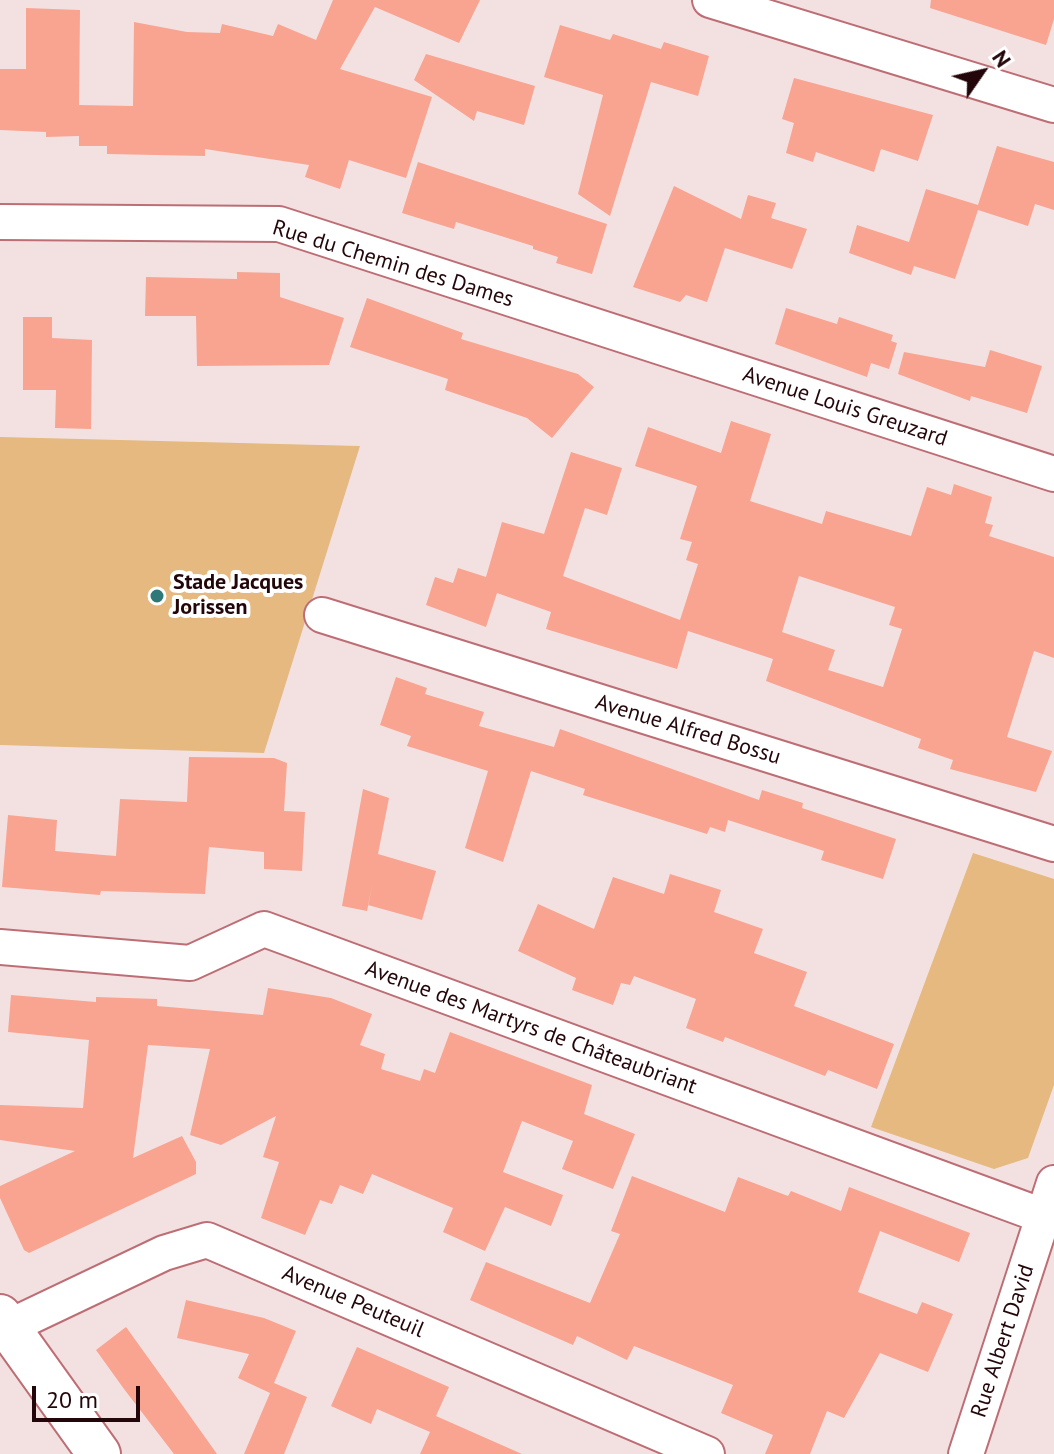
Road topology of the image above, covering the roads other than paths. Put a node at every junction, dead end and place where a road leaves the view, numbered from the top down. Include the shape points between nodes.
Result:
1 (710, 0) edge
2 (1054, 105) edge
3 (0, 222) edge
4 (636, 340) joint
5 (1054, 474) edge
6 (322, 615) dead end
7 (1054, 844) edge
8 (0, 947) edge
9 (1054, 1183) edge
10 (1049, 1218) edge
11 (3, 1325) edge
12 (99, 1454) edge
13 (707, 1454) edge
14 (966, 1454) edge

1 - 2 street
3 - 4 street, Rue du Chemin des Dames via 279,224
4 - 5 street, Avenue Louis Greuzard
6 - 7 street, Avenue Alfred Bossu
8 - 10 street, Avenue des Martyrs de Châteaubriant via 190,963 264,929
9 - 10 street, Rue Albert David
10 - 14 street, Rue Albert David
11 - 12 street
11 - 13 street, Avenue Peuteuil via 164,1253 207,1240

